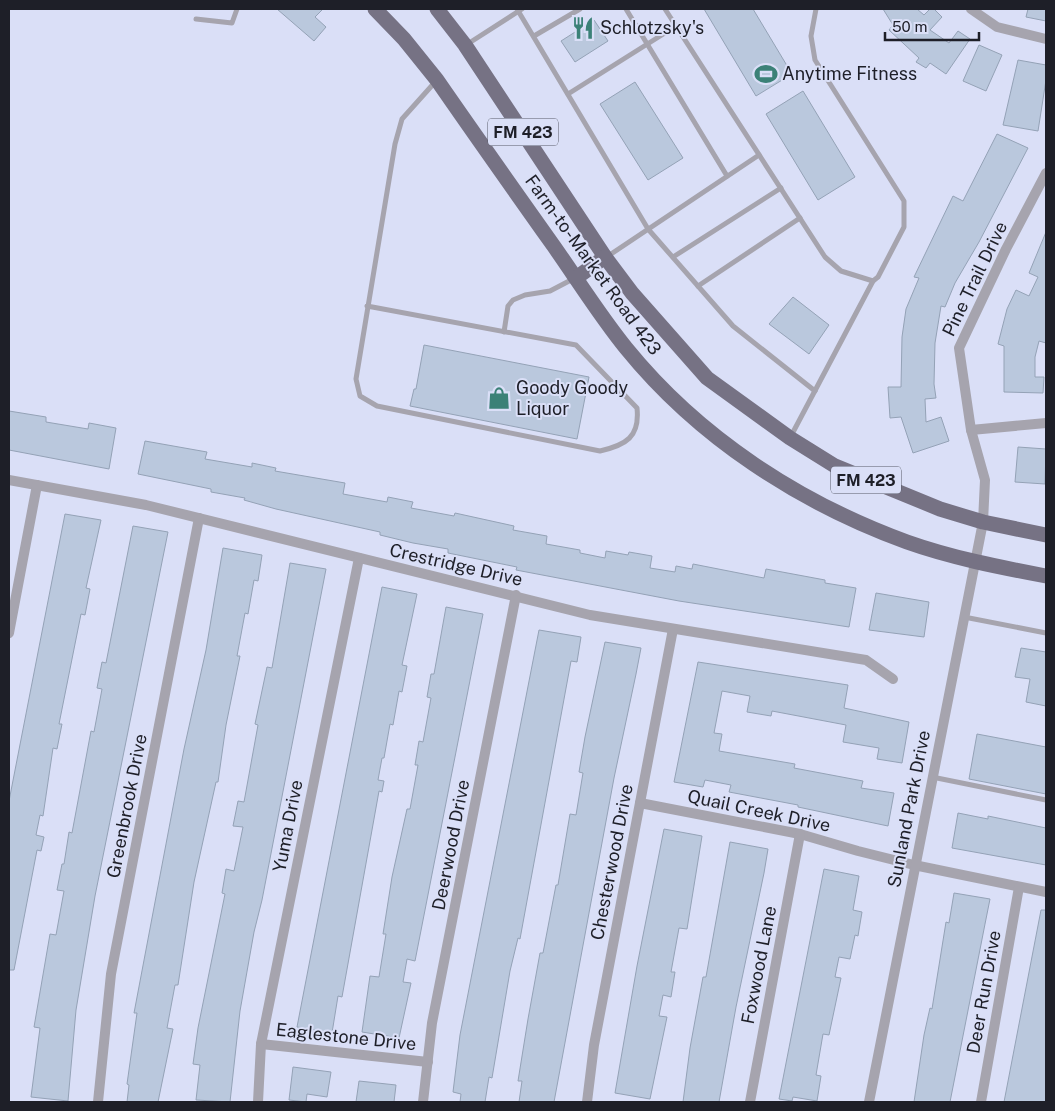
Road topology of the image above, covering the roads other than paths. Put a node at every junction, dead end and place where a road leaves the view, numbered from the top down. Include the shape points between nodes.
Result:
1 (237, 9) edge
2 (375, 9) edge
3 (437, 9) edge
4 (519, 9) edge
5 (580, 9) edge
6 (626, 9) edge
7 (665, 9) edge
8 (816, 9) edge
9 (972, 9) edge
10 (196, 19) dead end
11 (676, 26) junction
12 (534, 36) junction
13 (1046, 38) edge
14 (648, 44) junction
15 (465, 45) junction
16 (437, 80) junction
17 (568, 94) junction
18 (759, 155) junction
19 (1046, 173) edge
20 (727, 176) junction
21 (781, 188) junction
22 (800, 218) junction
23 (648, 229) junction
24 (605, 257) junction
25 (672, 257) junction
26 (576, 278) junction
27 (873, 281) junction
28 (698, 286) junction
29 (367, 306) junction
30 (504, 332) junction
31 (815, 391) junction
32 (1046, 423) edge
33 (971, 430) junction
34 (790, 438) junction
35 (9, 480) edge
36 (37, 485) junction
37 (199, 518) junction
38 (983, 522) junction
39 (1046, 535) edge
40 (359, 558) junction
41 (975, 562) junction
42 (1046, 576) edge
43 (516, 595) junction
44 (964, 617) junction
45 (673, 630) junction
46 (9, 633) edge
47 (1046, 633) edge
48 (893, 679) dead end
49 (932, 777) junction
50 (1046, 800) edge
51 (640, 804) junction
52 (800, 834) junction
53 (914, 865) junction
54 (1019, 887) junction
55 (1046, 892) edge
56 (262, 1044) junction
57 (428, 1062) junction
58 (98, 1102) edge
59 (258, 1102) edge
60 (423, 1102) edge
61 (588, 1102) edge
62 (750, 1102) edge
63 (869, 1102) edge
64 (981, 1102) edge

1 - 10 lane via 232,23
2 - 16 main road, Farm-to-Market Road 423 / FM 423
3 - 15 main road, Farm-to-Market Road 423 / FM 423
4 - 12 lane
4 - 15 lane
5 - 12 lane
6 - 14 lane
7 - 11 lane
8 - 27 lane via 811,36 815,60 904,200 904,227
9 - 13 street via 997,27
11 - 14 lane
11 - 18 lane
12 - 17 lane
14 - 17 lane
14 - 20 lane
15 - 24 main road, Farm-to-Market Road 423 / FM 423
16 - 26 main road, Farm-to-Market Road 423 / FM 423
16 - 29 lane via 402,119
17 - 23 lane
18 - 20 lane
18 - 21 lane
19 - 33 street, Pine Trail Drive via 959,348
20 - 23 lane
21 - 22 lane
21 - 25 lane
22 - 27 lane via 825,257 841,271
22 - 28 lane
23 - 24 lane
23 - 25 lane
24 - 26 main road
24 - 34 main road, Farm-to-Market Road 423 / FM 423 via 632,293 707,378
25 - 28 lane
26 - 30 lane via 550,291 513,300 508,306
26 - 41 main road, Farm-to-Market Road 423 / FM 423 via 627,349 680,406 734,451 780,482 841,515 907,542
27 - 31 lane
28 - 31 lane via 733,326
29 - 30 lane
29 - 30 lane via 356,379 360,396 368,402 600,451 617,447 630,438 636,430 637,408 583,350 576,345
31 - 34 lane
32 - 33 street
33 - 38 street, Pine Trail Drive via 985,480
34 - 38 main road, Farm-to-Market Road 423 / FM 423 via 835,466 871,482
35 - 36 street, Crestridge Drive
36 - 37 street, Crestridge Drive via 146,504
36 - 46 street
37 - 40 street, Crestridge Drive
37 - 58 street, Greenbrook Drive via 111,974
38 - 39 main road, Farm-to-Market Road 423 / FM 423
38 - 41 street, Sunland Park Drive
40 - 43 street, Crestridge Drive
40 - 56 street, Yuma Drive
41 - 42 main road, Farm-to-Market Road 423 / FM 423
41 - 44 street, Sunland Park Drive
43 - 45 street, Crestridge Drive via 590,615
43 - 57 street, Deerwood Drive via 432,1023
44 - 47 lane
44 - 49 street, Sunland Park Drive
45 - 48 street, Crestridge Drive via 866,660
45 - 51 street, Chesterwood Drive
49 - 50 lane
49 - 53 street, Sunland Park Drive
51 - 52 street, Quail Creek Drive
51 - 61 street, Chesterwood Drive via 594,1045
52 - 53 street, Quail Creek Drive
52 - 62 street, Foxwood Lane
53 - 54 street, Quail Creek Drive
53 - 63 street, Sunland Park Drive
54 - 55 street, Quail Creek Drive
54 - 64 street, Deer Run Drive
56 - 57 street, Eaglestone Drive
56 - 59 street, Yuma Drive
57 - 60 street, Deerwood Drive

